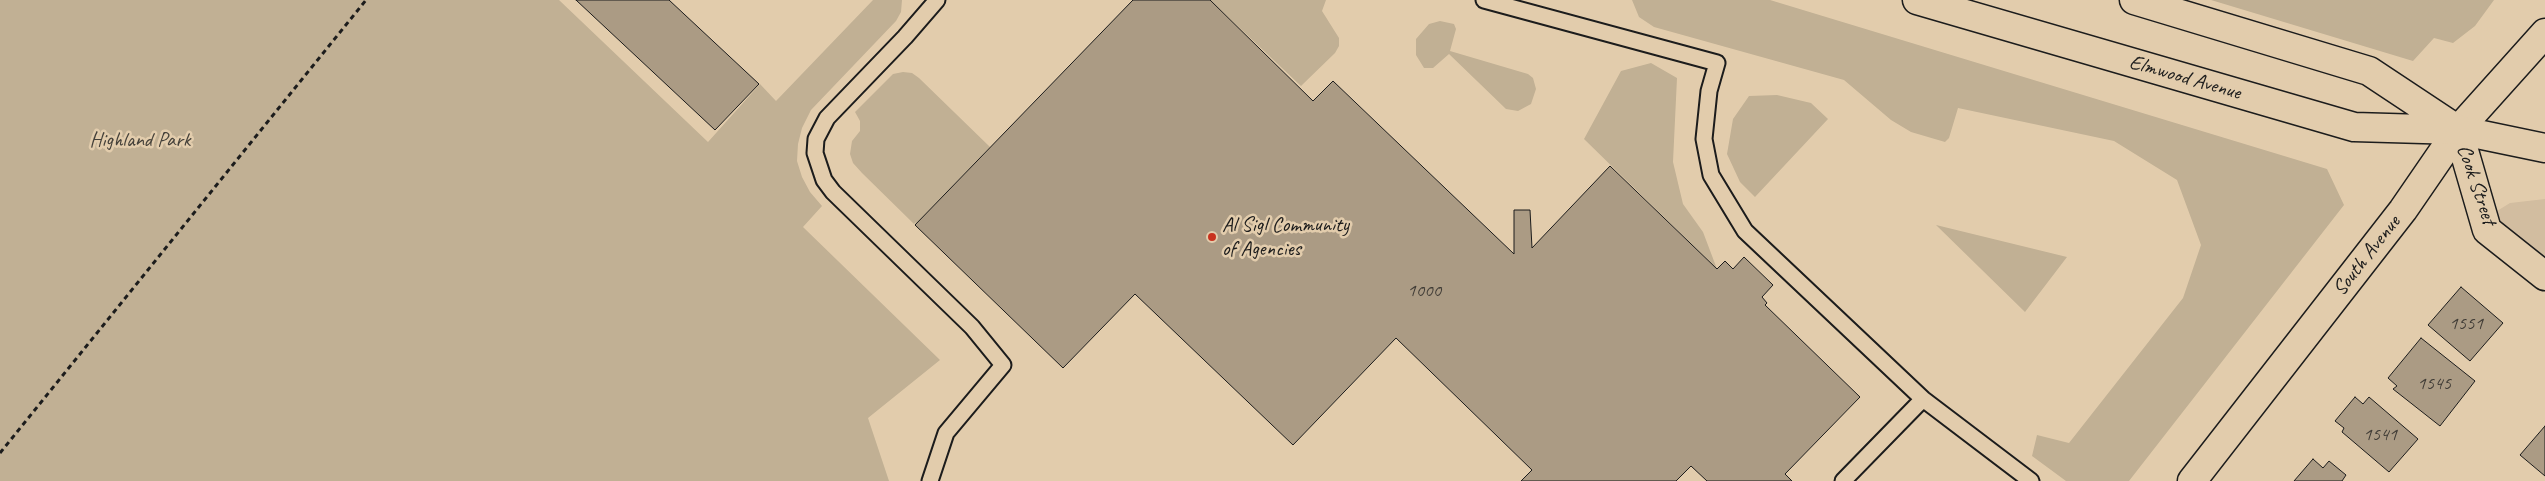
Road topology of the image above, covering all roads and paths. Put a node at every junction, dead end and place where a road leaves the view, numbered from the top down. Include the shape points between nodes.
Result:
1 (366, 0) edge
2 (937, 0) edge
3 (1484, 0) edge
4 (1917, 0) edge
5 (2134, 0) edge
6 (2545, 34) edge
7 (2458, 130) junction
8 (2545, 148) edge
9 (2545, 276) edge
10 (1922, 399) junction
11 (0, 452) edge
12 (930, 481) edge
13 (1843, 481) edge
14 (2031, 481) edge
15 (2192, 481) edge

1 - 11 path
2 - 12 lane via 827,118 816,139 815,153 824,180 833,192 972,328 1003,365 946,433
3 - 10 lane via 1716,63 1704,139 1711,175 1745,231
4 - 7 main road, Elmwood Avenue via 2354,127
5 - 7 main road, Elmwood Avenue via 2369,71
6 - 7 main road, South Avenue
7 - 8 main road, Elmwood Avenue
7 - 9 main road, Cook Street via 2487,230
7 - 15 main road, South Avenue via 2403,210
10 - 13 lane
10 - 14 lane

